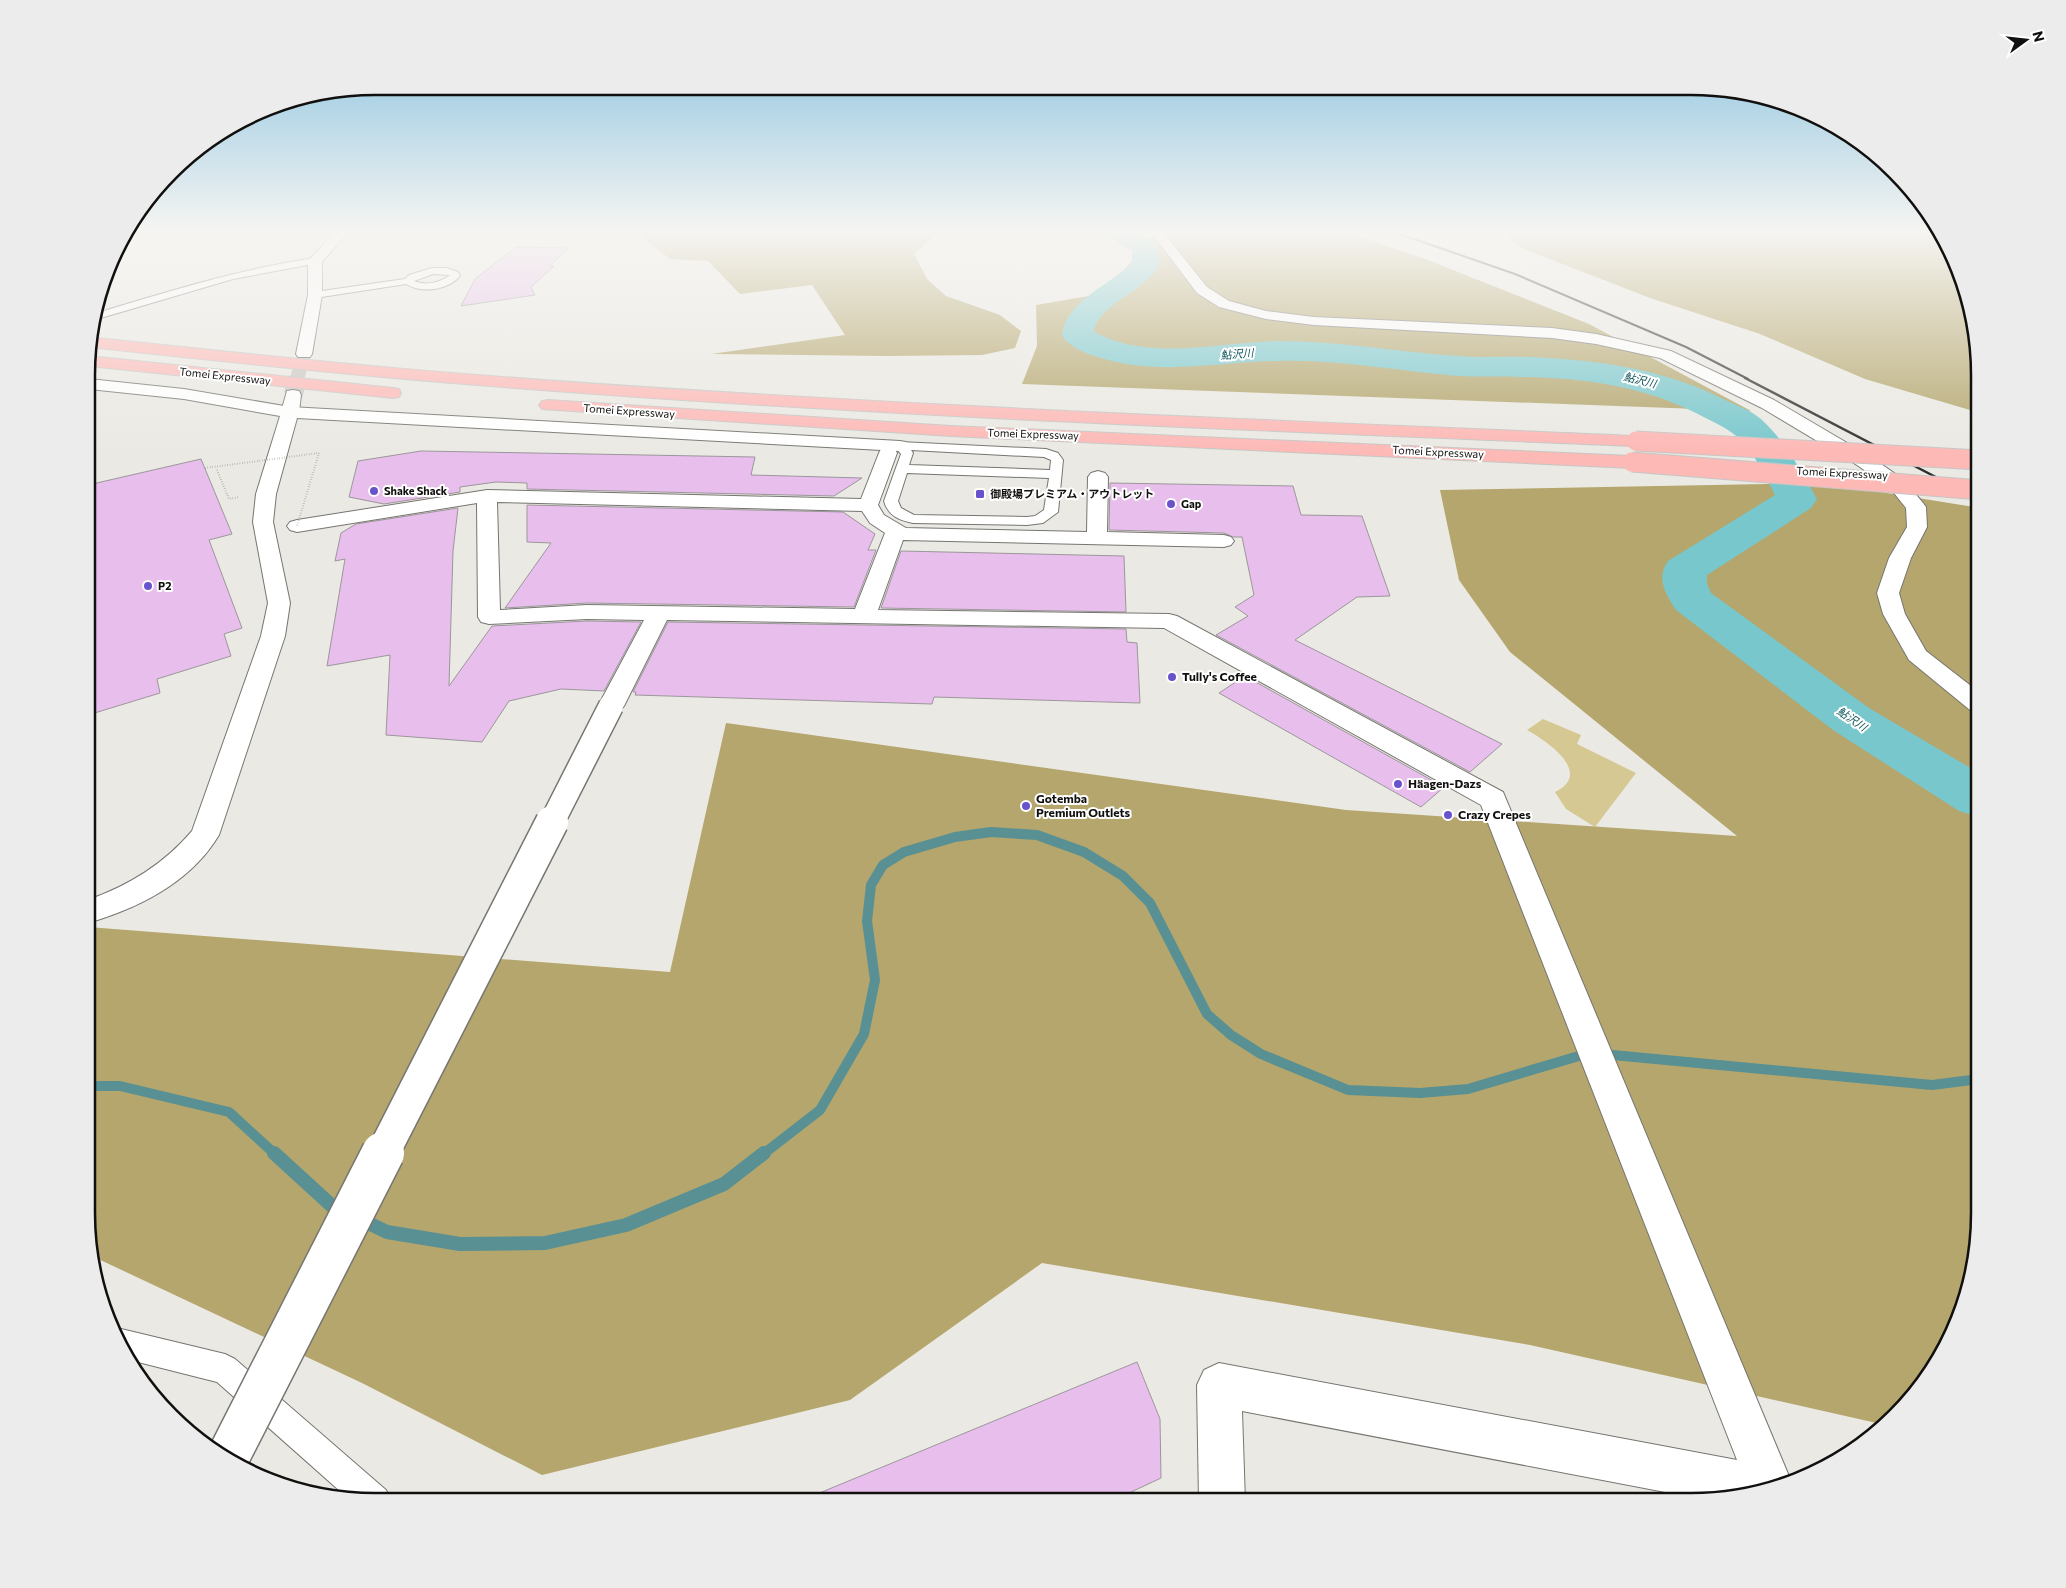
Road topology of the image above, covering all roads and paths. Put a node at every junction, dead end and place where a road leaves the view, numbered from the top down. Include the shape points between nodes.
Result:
1 (131, 306) edge
2 (313, 306) edge
3 (1232, 306) edge
4 (101, 315) edge
5 (97, 343) edge
6 (304, 354) tunnel mouth
7 (96, 362) edge
8 (95, 385) edge
9 (410, 394) dead end
10 (292, 403) junction
11 (535, 404) dead end
12 (894, 450) junction
13 (1971, 460) edge
14 (1632, 462) junction
15 (205, 468) dead end
16 (902, 469) junction
17 (1056, 474) junction
18 (1098, 477) dead end
19 (1971, 481) edge
20 (1971, 489) edge
21 (487, 496) junction
22 (868, 505) junction
23 (297, 526) joint
24 (896, 532) junction
25 (1097, 538) junction
26 (1224, 541) dead end
27 (659, 613) junction
28 (864, 616) junction
29 (1971, 698) edge
30 (95, 909) edge
31 (128, 1345) edge
32 (230, 1453) edge
33 (1767, 1482) edge
34 (1754, 1486) edge
35 (365, 1492) edge
36 (1222, 1493) edge

1 - 4 lane
2 - 6 street
3 - 29 street via 1266,315 1314,321 1552,333 1596,339 1665,354 1768,404 1890,479 1916,507 1917,527 1900,558 1888,593 1894,614 1917,655
5 - 13 highway, Tomei Expressway, bridge via 366,372 675,395
7 - 9 highway, Tomei Expressway
8 - 10 street
10 - 12 street
10 - 30 street via 266,494 263,522 279,603 273,636 205,835 191,854 167,874 126,898
11 - 14 highway, Tomei Expressway via 942,430
12 - 16 lane via 907,453
12 - 17 lane via 1046,453 1058,460
12 - 22 street
14 - 19 highway, Tomei Expressway, bridge
14 - 20 highway, bridge
15 - 23 path, bridge via 319,453
16 - 17 lane
16 - 17 lane via 892,507 913,519 1038,520 1051,512
18 - 25 street
21 - 22 street
21 - 23 street
21 - 27 street via 489,617 587,612
22 - 24 street via 877,519
24 - 25 street
24 - 28 street
25 - 26 street
27 - 28 street
27 - 32 street, bridge
28 - 33 street via 1169,621 1493,799
31 - 35 lane via 226,1369
34 - 36 street via 1219,1385

